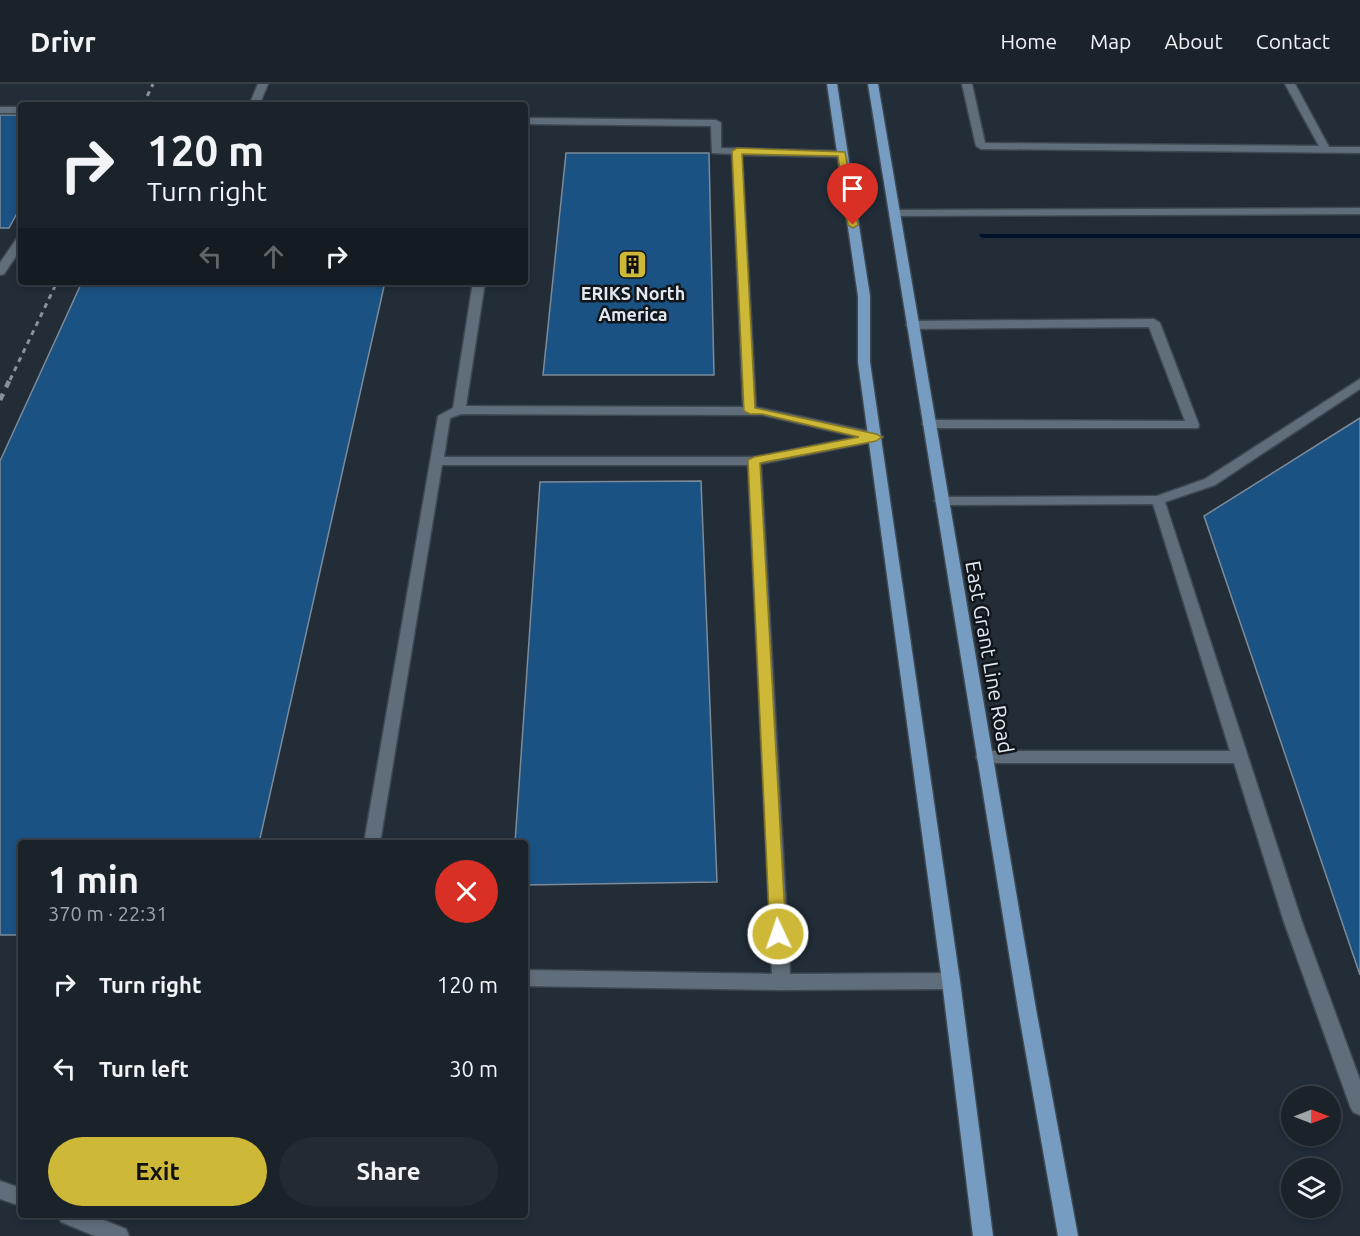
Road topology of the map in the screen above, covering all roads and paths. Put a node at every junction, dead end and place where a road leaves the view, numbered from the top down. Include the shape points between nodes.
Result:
1 (262, 84) edge
2 (832, 84) edge
3 (873, 84) edge
4 (968, 84) edge
5 (1290, 84) edge
6 (256, 101) dead end
7 (0, 110) edge
8 (18, 110) edge
9 (528, 121) edge
10 (1326, 150) junction
11 (1360, 150) edge
12 (737, 151) junction
13 (842, 154) junction
14 (1360, 211) edge
15 (894, 213) junction
16 (18, 245) edge
17 (0, 272) edge
18 (479, 285) edge
19 (912, 325) junction
20 (1360, 383) edge
21 (459, 410) junction
22 (750, 411) junction
23 (928, 424) junction
24 (876, 437) junction
25 (754, 460) junction
26 (436, 461) junction
27 (1158, 500) junction
28 (941, 501) junction
29 (984, 757) junction
30 (1240, 757) junction
31 (373, 840) edge
32 (528, 978) edge
33 (951, 981) junction
34 (781, 982) junction
35 (1360, 1106) edge
36 (0, 1190) edge
37 (18, 1196) edge
38 (75, 1218) edge
39 (119, 1236) edge
40 (983, 1236) edge
41 (1068, 1236) edge

1 - 6 street
2 - 13 main road
3 - 15 main road, East Grant Line Road
4 - 10 street via 981,147
5 - 10 street
7 - 8 street
9 - 12 street via 716,123 716,151
10 - 11 street
12 - 13 street
12 - 22 street
13 - 24 main road via 864,296 864,362
14 - 15 street
15 - 19 main road, East Grant Line Road
16 - 17 street
18 - 21 street
19 - 23 main road, East Grant Line Road
19 - 23 street via 1154,323 1193,426
20 - 27 street via 1210,482
21 - 22 street
21 - 26 street via 444,416
22 - 24 street
23 - 28 main road, East Grant Line Road
24 - 25 street
24 - 33 main road
25 - 26 street
25 - 34 street
26 - 31 street
27 - 28 street
27 - 30 street
28 - 29 main road, East Grant Line Road
29 - 30 street
29 - 41 main road, East Grant Line Road
30 - 35 street via 1293,922
32 - 34 street
33 - 34 street
33 - 40 main road
36 - 37 street
38 - 39 street

